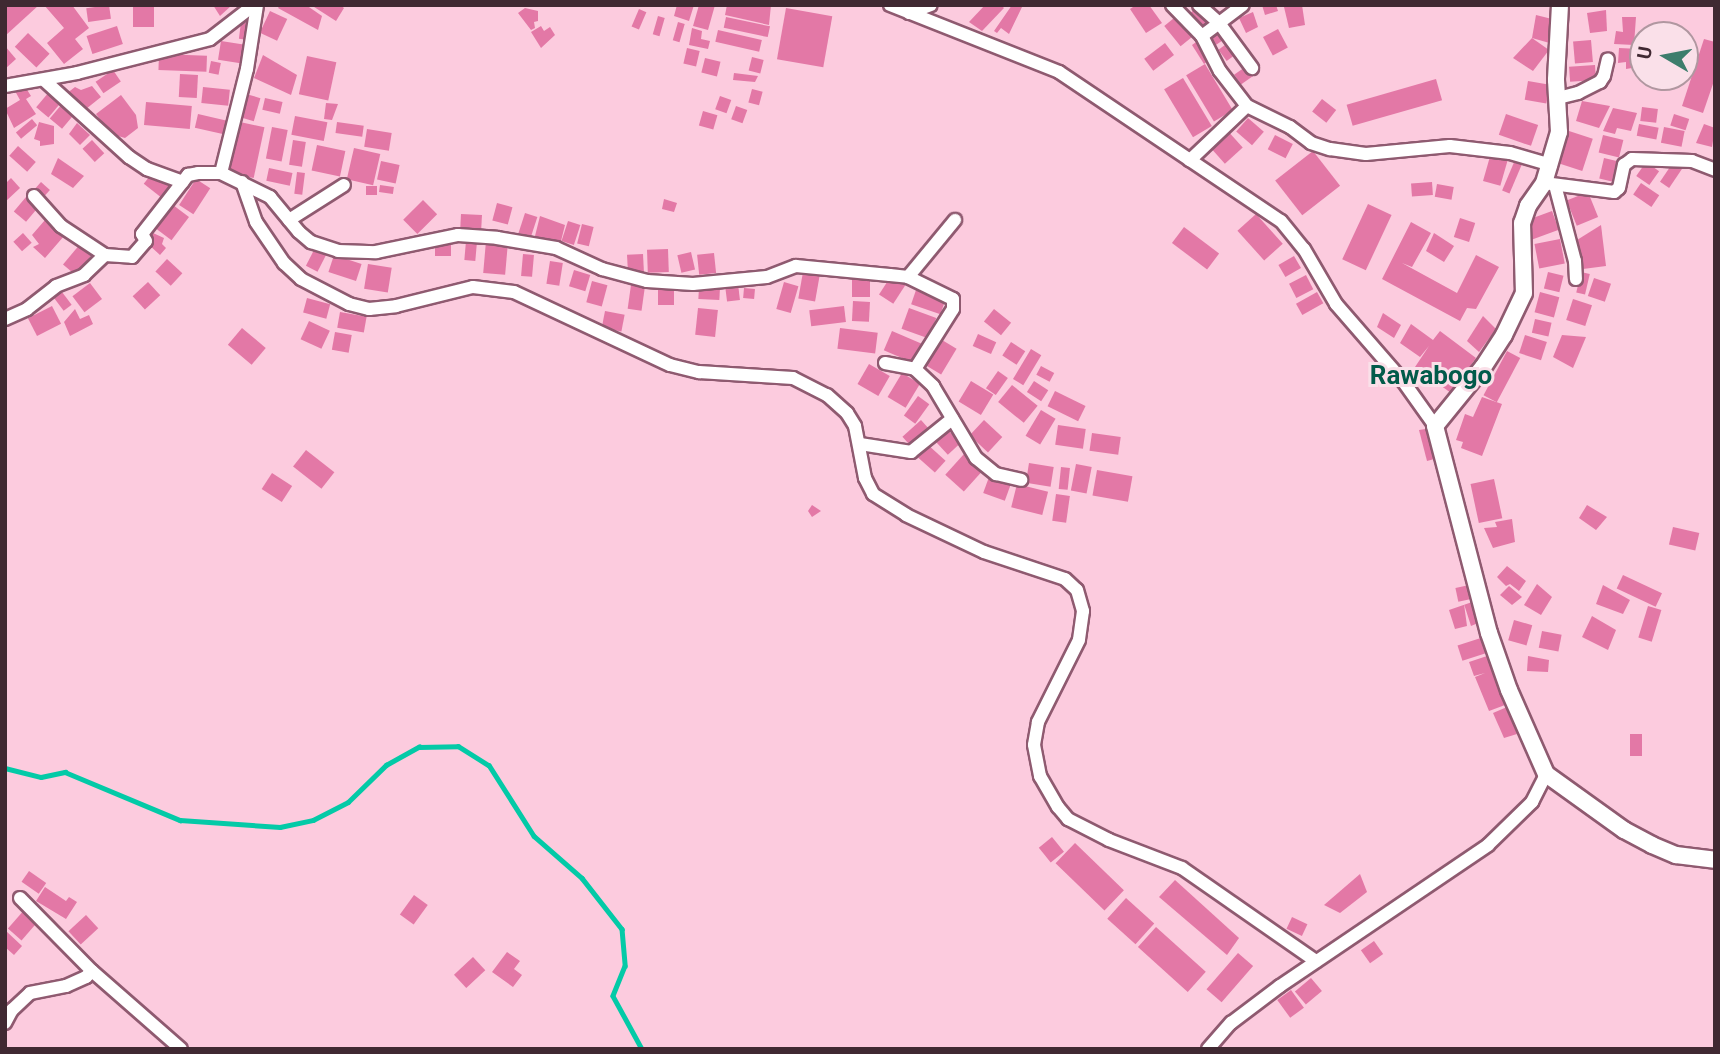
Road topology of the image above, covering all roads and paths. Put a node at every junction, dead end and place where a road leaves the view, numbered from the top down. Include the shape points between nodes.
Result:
1 (256, 5) edge
2 (890, 5) edge
3 (931, 5) edge
4 (1172, 5) edge
5 (1199, 5) edge
6 (1243, 5) edge
7 (1560, 5) edge
8 (906, 10) edge
9 (1219, 23) junction
10 (1202, 36) junction
11 (1608, 59) dead end
12 (1252, 68) dead end
13 (44, 80) junction
14 (5, 86) edge
15 (1558, 98) junction
16 (1247, 106) junction
17 (1190, 160) junction
18 (1551, 165) junction
19 (1715, 170) edge
20 (221, 173) junction
21 (183, 182) junction
22 (243, 182) junction
23 (1549, 184) junction
24 (344, 185) dead end
25 (34, 196) dead end
26 (289, 219) junction
27 (955, 220) dead end
28 (106, 255) junction
29 (908, 277) junction
30 (1576, 279) dead end
31 (5, 319) edge
32 (885, 363) dead end
33 (915, 369) junction
34 (952, 419) junction
35 (1435, 426) junction
36 (860, 444) junction
37 (1021, 480) dead end
38 (1546, 774) junction
39 (1715, 860) edge
40 (19, 898) dead end
41 (1316, 961) junction
42 (92, 971) junction
43 (5, 1023) edge
44 (181, 1049) edge
45 (1208, 1049) edge

1 - 13 street via 210,39
1 - 20 street via 247,69
2 - 8 street
3 - 8 street
4 - 10 street
5 - 9 street
6 - 9 street
7 - 15 street
8 - 17 street via 1059,72
9 - 10 street
9 - 12 street
10 - 16 street via 1220,71
11 - 15 street via 1600,82
13 - 14 street
13 - 21 street via 129,157
15 - 18 street via 1559,132
16 - 17 street
16 - 18 street via 1330,149 1366,154 1460,146
17 - 35 street via 1262,207 1293,234 1336,304 1403,381
18 - 23 street
19 - 23 street via 1692,161 1632,159 1624,165 1615,192
20 - 21 street via 191,174
20 - 22 street
21 - 28 street via 142,234 146,241 132,257
22 - 26 street via 270,197
22 - 36 street via 256,222 284,263 301,279 349,304 369,309 396,306 473,287 513,292 670,365 699,372 778,375 810,385 852,419
23 - 30 street via 1575,261
23 - 35 street via 1528,206 1522,223 1525,284 1520,305 1483,368
24 - 26 street
25 - 28 street via 61,226
26 - 29 street via 311,242 328,249 376,252 458,236 497,238 556,248 647,282 693,284 768,277 796,266
27 - 29 street
28 - 31 street via 84,275 56,286 27,309
29 - 33 street via 949,295 954,304
32 - 33 street
33 - 34 street via 933,386
34 - 36 street via 911,453
34 - 37 street via 981,463 996,474
35 - 38 street via 1489,633
36 - 41 street via 867,485 884,501 984,552 1065,579 1077,590 1083,611 1079,640 1038,722 1034,745 1040,776 1063,813 1110,840 1182,868
38 - 39 street via 1652,845 1676,855
38 - 41 street via 1532,802 1488,845
40 - 42 street
41 - 45 street via 1231,1023
42 - 43 street via 66,986 30,993
42 - 44 street

